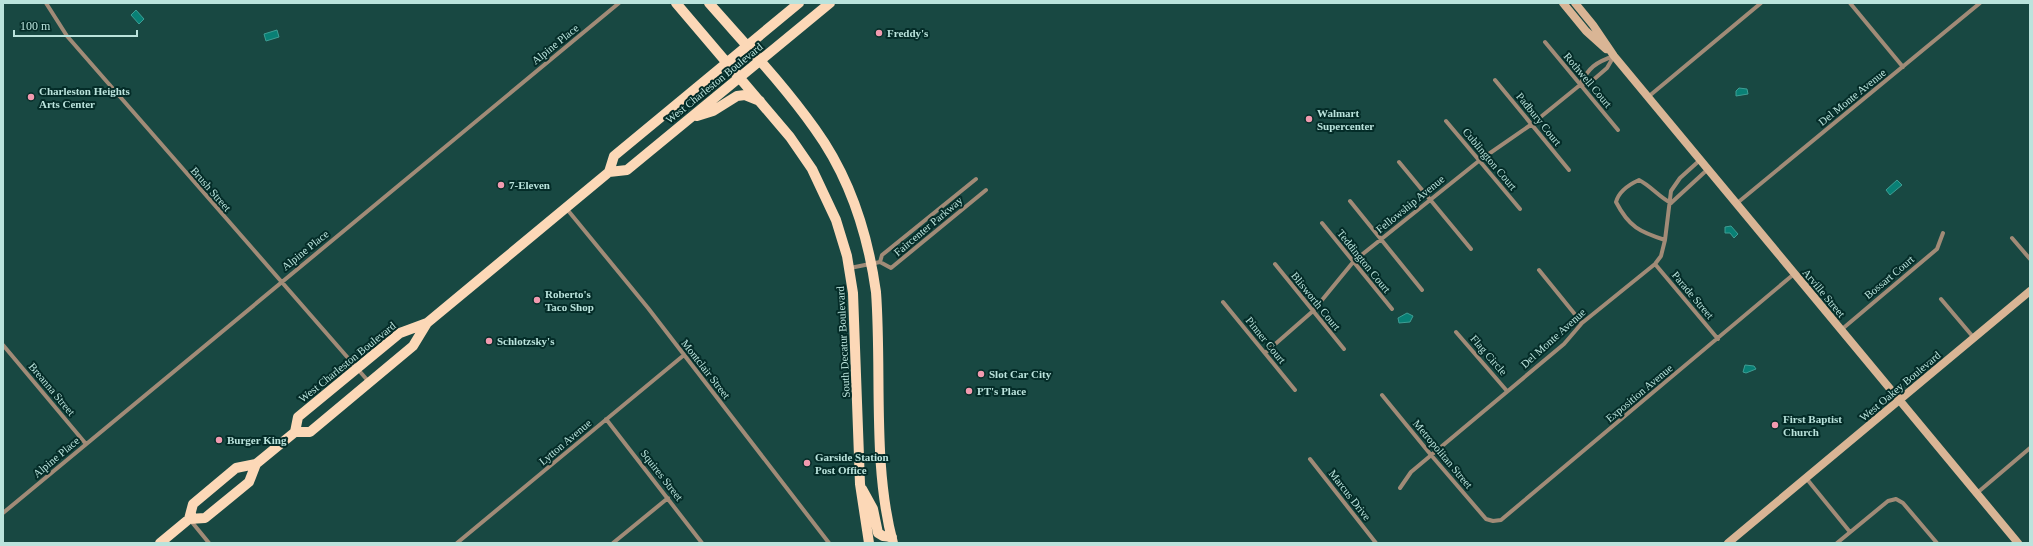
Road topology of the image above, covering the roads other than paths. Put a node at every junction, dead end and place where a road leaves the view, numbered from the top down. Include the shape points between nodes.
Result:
1 (46, 3) edge
2 (619, 3) edge
3 (676, 3) edge
4 (709, 3) edge
5 (799, 3) edge
6 (830, 3) edge
7 (1563, 3) edge
8 (1576, 3) edge
9 (1761, 3) edge
10 (1850, 3) edge
11 (1980, 3) edge
12 (1574, 17) junction
13 (1544, 42) dead end
14 (747, 46) junction
15 (1614, 56) junction
16 (760, 61) junction
17 (727, 62) junction
18 (1903, 67) junction
19 (740, 77) junction
20 (1495, 80) dead end
21 (1580, 85) junction
22 (1648, 97) junction
23 (762, 102) junction
24 (691, 118) junction
25 (1446, 121) dead end
26 (1532, 124) junction
27 (1618, 130) dead end
28 (1480, 160) junction
29 (1700, 160) junction
30 (1398, 162) dead end
31 (1708, 169) junction
32 (1569, 170) dead end
33 (609, 172) junction
34 (976, 178) dead end
35 (986, 190) dead end
36 (1430, 199) junction
37 (1350, 201) dead end
38 (1671, 203) junction
39 (1736, 204) junction
40 (566, 208) junction
41 (1520, 210) dead end
42 (1322, 224) dead end
43 (1943, 233) dead end
44 (2012, 238) dead end
45 (1381, 239) junction
46 (1665, 240) junction
47 (1471, 249) dead end
48 (2030, 259) edge
49 (1354, 261) junction
50 (876, 262) junction
51 (1275, 264) dead end
52 (1655, 264) junction
53 (849, 268) junction
54 (1539, 270) dead end
55 (1794, 274) junction
56 (280, 282) junction
57 (1422, 290) dead end
58 (2030, 291) edge
59 (1942, 299) dead end
60 (1223, 302) dead end
61 (1392, 309) dead end
62 (1313, 311) junction
63 (427, 322) junction
64 (1582, 323) junction
65 (1841, 330) junction
66 (1456, 332) dead end
67 (1974, 338) junction
68 (1718, 339) junction
69 (3, 345) edge
70 (1344, 349) dead end
71 (5, 351) edge
72 (1264, 353) junction
73 (684, 355) junction
74 (356, 369) junction
75 (369, 383) junction
76 (1295, 390) dead end
77 (1507, 391) junction
78 (1382, 395) dead end
79 (1899, 400) junction
80 (606, 419) junction
81 (294, 432) junction
82 (86, 444) junction
83 (2030, 448) edge
84 (1431, 455) junction
85 (1310, 459) dead end
86 (256, 464) junction
87 (1806, 478) junction
88 (860, 486) junction
89 (1400, 488) dead end
90 (1976, 493) junction
91 (668, 498) junction
92 (3, 513) edge
93 (189, 519) junction
94 (1493, 521) joint
95 (1850, 532) junction
96 (892, 540) edge
97 (160, 543) edge
98 (209, 543) edge
99 (457, 543) edge
100 (613, 543) edge
101 (702, 543) edge
102 (829, 543) edge
103 (869, 543) edge
104 (1376, 543) edge
105 (1728, 543) edge
106 (1837, 543) edge
107 (1937, 543) edge
108 (2018, 543) edge

1 - 56 street, Brush Street via 67,36
2 - 56 street, Alpine Place
3 - 17 main road, South Decatur Boulevard
4 - 14 main road
5 - 14 main road, West Charleston Boulevard
6 - 16 main road, West Charleston Boulevard
7 - 12 street, Arville Street
8 - 12 street
8 - 15 street, Arville Street
9 - 22 street
10 - 18 street
11 - 18 street, Del Monte Avenue
12 - 15 street, Arville Street
13 - 21 street, Rothwell Court
14 - 16 main road
14 - 17 main road, West Charleston Boulevard
15 - 21 street, Fellowship Avenue via 1607,68 1592,81
15 - 21 street, Fellowship Avenue via 1601,60 1586,73
15 - 22 street, Arville Street
16 - 19 main road, West Charleston Boulevard
16 - 50 main road via 816,129 856,209
17 - 19 main road, South Decatur Boulevard
17 - 33 main road, West Charleston Boulevard via 614,156
18 - 39 street, Del Monte Avenue
19 - 23 main road, South Decatur Boulevard
19 - 24 main road, West Charleston Boulevard
20 - 26 street, Padbury Court
21 - 26 street, Fellowship Avenue
21 - 27 street, Rothwell Court
22 - 29 street, Arville Street
23 - 24 main road via 750,97 737,96 713,111
23 - 53 main road, South Decatur Boulevard via 794,142 819,181 841,235
24 - 33 main road, West Charleston Boulevard via 626,170
25 - 28 street, Cublington Court
26 - 28 street, Fellowship Avenue
26 - 32 street, Padbury Court
28 - 36 street, Fellowship Avenue
28 - 41 street, Cublington Court
29 - 31 street, Arville Street
29 - 38 street, Del Monte Avenue via 1675,184 1671,191
30 - 36 street
31 - 38 street
31 - 39 street, Arville Street
33 - 40 main road, West Charleston Boulevard
34 - 50 street, Faircenter Parkway
35 - 50 street, Faircenter Parkway via 891,268
36 - 45 street, Fellowship Avenue
36 - 47 street
37 - 45 street
38 - 46 street, Del Monte Avenue
38 - 46 street via 1660,198 1647,184 1639,180 1618,195 1616,202 1634,228
39 - 55 street, Arville Street
40 - 63 main road, West Charleston Boulevard
40 - 73 street, Montclair Street
42 - 49 street, Teddington Court
43 - 65 street, Bossart Court via 1936,249
44 - 48 street
45 - 49 street, Fellowship Avenue
45 - 57 street
46 - 52 street, Del Monte Avenue via 1661,256
49 - 61 street, Teddington Court
49 - 62 street, Fellowship Avenue
50 - 53 street, Faircenter Parkway
50 - 96 main road via 882,476
51 - 62 street, Blisworth Court
52 - 64 street, Del Monte Avenue
52 - 68 street, Parade Street
53 - 88 main road, South Decatur Boulevard via 855,319
54 - 64 street
55 - 65 street, Arville Street
55 - 68 street, Exposition Avenue
56 - 74 street, Brush Street
56 - 82 street, Alpine Place
58 - 67 street, West Oakey Boulevard
59 - 67 street
60 - 72 street, Pinner Court
62 - 70 street, Blisworth Court
62 - 72 street, Fellowship Avenue
63 - 74 main road, West Charleston Boulevard via 400,333
63 - 75 main road, West Charleston Boulevard via 413,346
64 - 77 street, Del Monte Avenue via 1564,344
65 - 79 street, Arville Street
66 - 77 street, Flag Circle
67 - 79 street, West Oakey Boulevard
68 - 94 street, Exposition Avenue via 1501,520
69 - 71 street, Breanna Street
71 - 82 street, Breanna Street
72 - 76 street, Pinner Court
73 - 80 street, Lytton Avenue
73 - 102 street, Montclair Street
74 - 75 street, Brush Street
74 - 81 main road, West Charleston Boulevard via 298,417
75 - 81 main road, West Charleston Boulevard via 310,432
77 - 84 street, Del Monte Avenue
78 - 84 street, Metropolitan Street
79 - 87 street, West Oakey Boulevard
79 - 90 street, Arville Street
80 - 91 street, Squires Street
80 - 99 street, Lytton Avenue
81 - 86 main road, West Charleston Boulevard
82 - 92 street, Alpine Place
83 - 90 street
84 - 89 street, Del Monte Avenue via 1411,472
84 - 94 street, Metropolitan Street via 1486,519
85 - 104 street, Marcus Drive
86 - 93 main road, West Charleston Boulevard via 248,482 205,518
86 - 93 main road, West Charleston Boulevard via 236,468 193,504
87 - 95 street
87 - 105 street, West Oakey Boulevard
88 - 96 main road via 874,509 878,533
88 - 103 main road, South Decatur Boulevard
90 - 108 street, Arville Street
91 - 100 street
91 - 101 street, Squires Street
93 - 97 main road, West Charleston Boulevard
93 - 98 street
95 - 106 street
95 - 107 street via 1888,501 1896,499 1903,502

